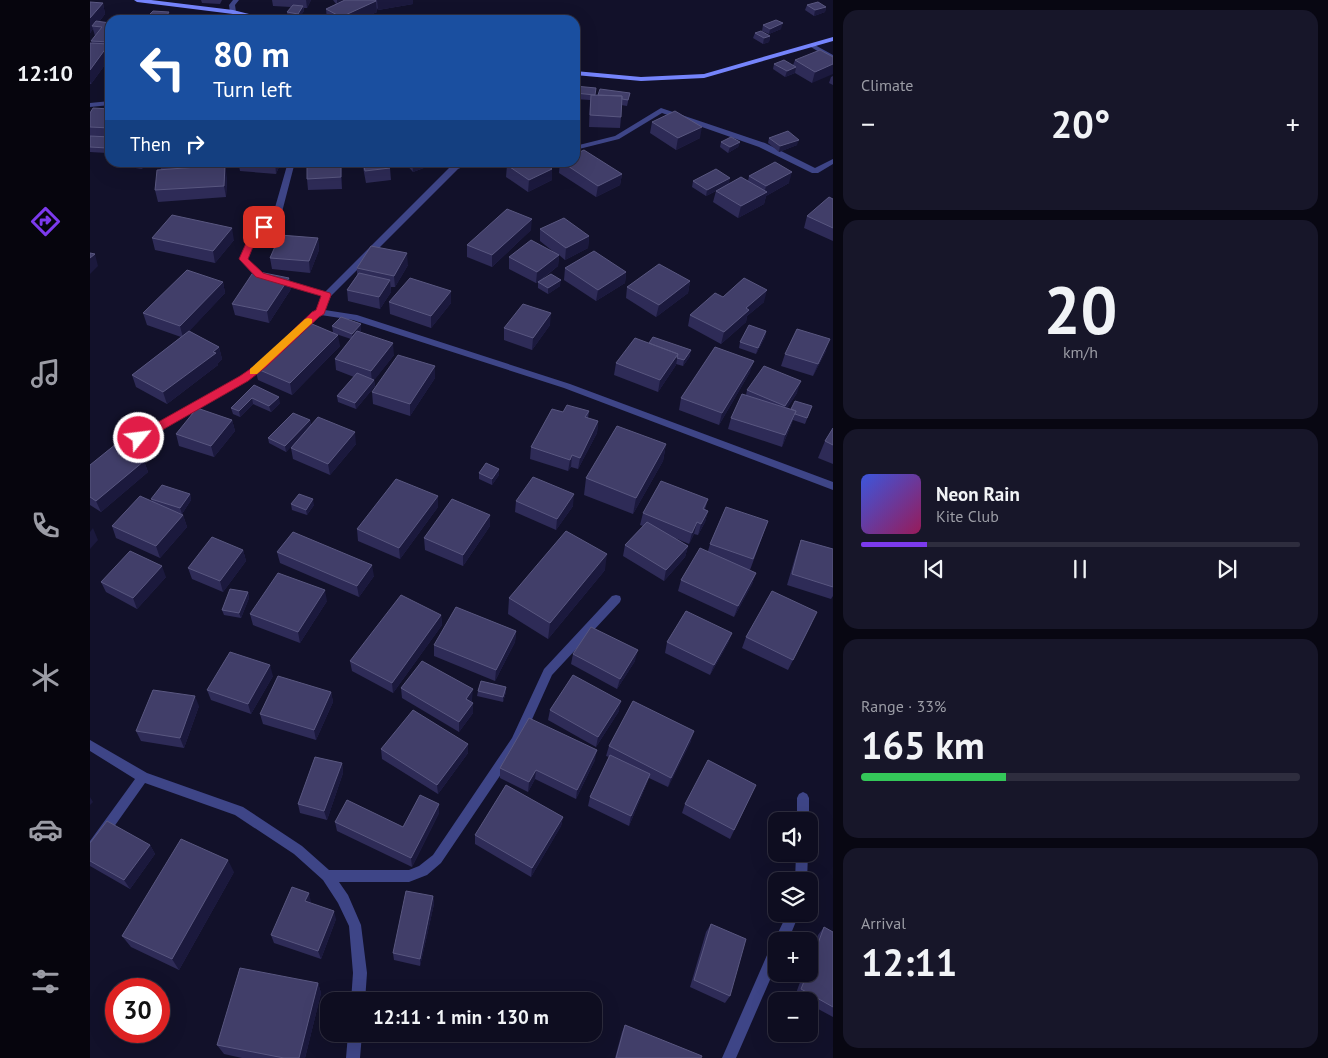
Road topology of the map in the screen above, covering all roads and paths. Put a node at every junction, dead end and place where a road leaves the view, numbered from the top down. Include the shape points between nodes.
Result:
1 (137, 0) edge
2 (236, 0) edge
3 (233, 12) junction
4 (247, 15) edge
5 (833, 39) edge
6 (811, 46) junction
7 (833, 58) edge
8 (580, 73) edge
9 (105, 103) edge
10 (90, 105) edge
11 (580, 147) edge
12 (833, 161) edge
13 (291, 167) edge
14 (455, 167) edge
15 (327, 295) junction
16 (320, 312) junction
17 (289, 340) edge
18 (269, 359) edge
19 (104, 464) edge
20 (833, 486) edge
21 (616, 599) dead end
22 (90, 745) edge
23 (143, 777) junction
24 (804, 798) dead end
25 (803, 812) edge
26 (90, 851) edge
27 (327, 876) junction
28 (768, 969) edge
29 (359, 992) edge
30 (354, 1042) edge
31 (353, 1058) edge
32 (729, 1058) edge

1 - 3 street
2 - 3 street via 232,5
3 - 4 street
5 - 6 street
6 - 7 street
6 - 8 street via 704,76 641,79
9 - 10 street
11 - 12 street via 617,138 661,110 762,145 815,171
13 - 15 street via 278,212 251,241 243,259 259,275
14 - 15 street
15 - 16 street
16 - 17 street
16 - 20 street via 354,317 539,376
18 - 19 street via 215,396 124,446
21 - 27 street via 548,672 516,742 437,859 423,871 409,876
22 - 23 street
23 - 26 street
23 - 27 street via 239,811 298,850
24 - 25 street
27 - 29 street via 344,899 355,924
28 - 32 street
30 - 31 street

